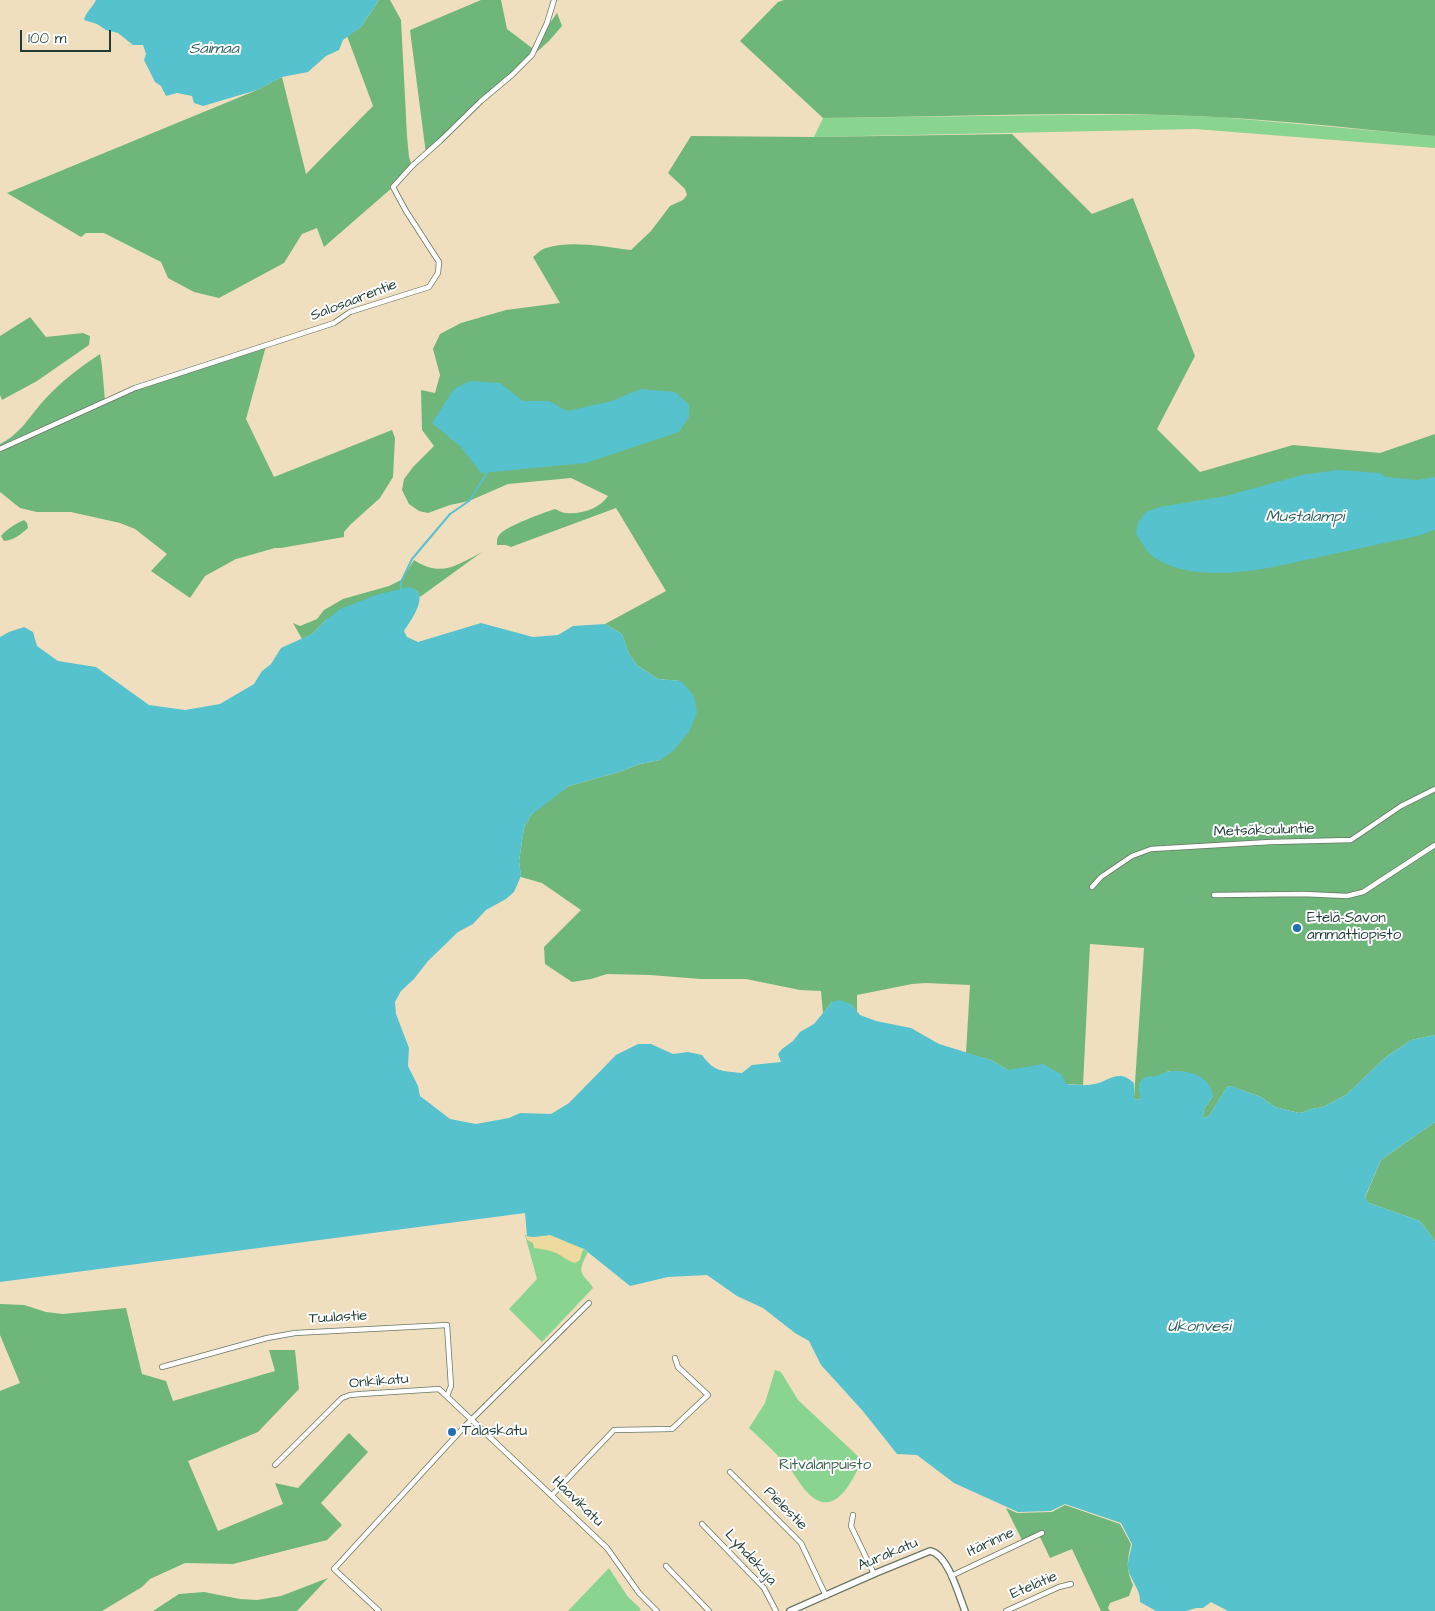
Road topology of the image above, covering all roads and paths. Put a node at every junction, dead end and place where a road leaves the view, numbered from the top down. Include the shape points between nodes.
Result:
1 (554, 0) edge
2 (0, 449) edge
3 (1435, 789) edge
4 (1435, 845) edge
5 (1092, 886) dead end
6 (1214, 895) dead end
7 (589, 1303) dead end
8 (675, 1358) dead end
9 (162, 1367) dead end
10 (447, 1396) junction
11 (471, 1420) junction
12 (275, 1465) dead end
13 (730, 1472) dead end
14 (552, 1495) junction
15 (853, 1515) dead end
16 (702, 1524) dead end
17 (1042, 1533) dead end
18 (666, 1566) dead end
19 (874, 1574) junction
20 (951, 1576) junction
21 (1070, 1584) dead end
22 (826, 1596) junction
23 (379, 1611) edge
24 (657, 1611) edge
25 (709, 1611) edge
26 (776, 1611) edge
27 (790, 1611) edge
28 (965, 1611) edge
29 (1006, 1611) edge

1 - 2 street, Salosaarentie via 532,55 392,187 439,262 438,273 429,287 350,312 334,324 135,388
3 - 5 street, Metsäkouluntie via 1401,806 1351,840 1151,849 1132,856
4 - 6 street via 1363,892 1347,896
7 - 11 street
8 - 14 street via 678,1367 708,1394 672,1429 614,1430
9 - 10 street, Tuulastie via 295,1333 447,1325 451,1386
10 - 11 street, Onkikatu
10 - 12 street, Onkikatu via 439,1389 356,1394 342,1398
11 - 14 street, Haavikatu
11 - 23 street via 334,1569
13 - 22 street, Pielestie via 801,1543
14 - 24 street, Haavikatu via 607,1548 640,1594
15 - 19 street via 851,1526
16 - 26 street, Lyhdekuja via 764,1588
17 - 20 street, Itärinne
18 - 25 street
19 - 20 street, Aurakatu via 934,1552 940,1556
19 - 22 street, Aurakatu
20 - 28 street, Aurakatu
21 - 29 street, Etelätie
22 - 27 street, Aurakatu

